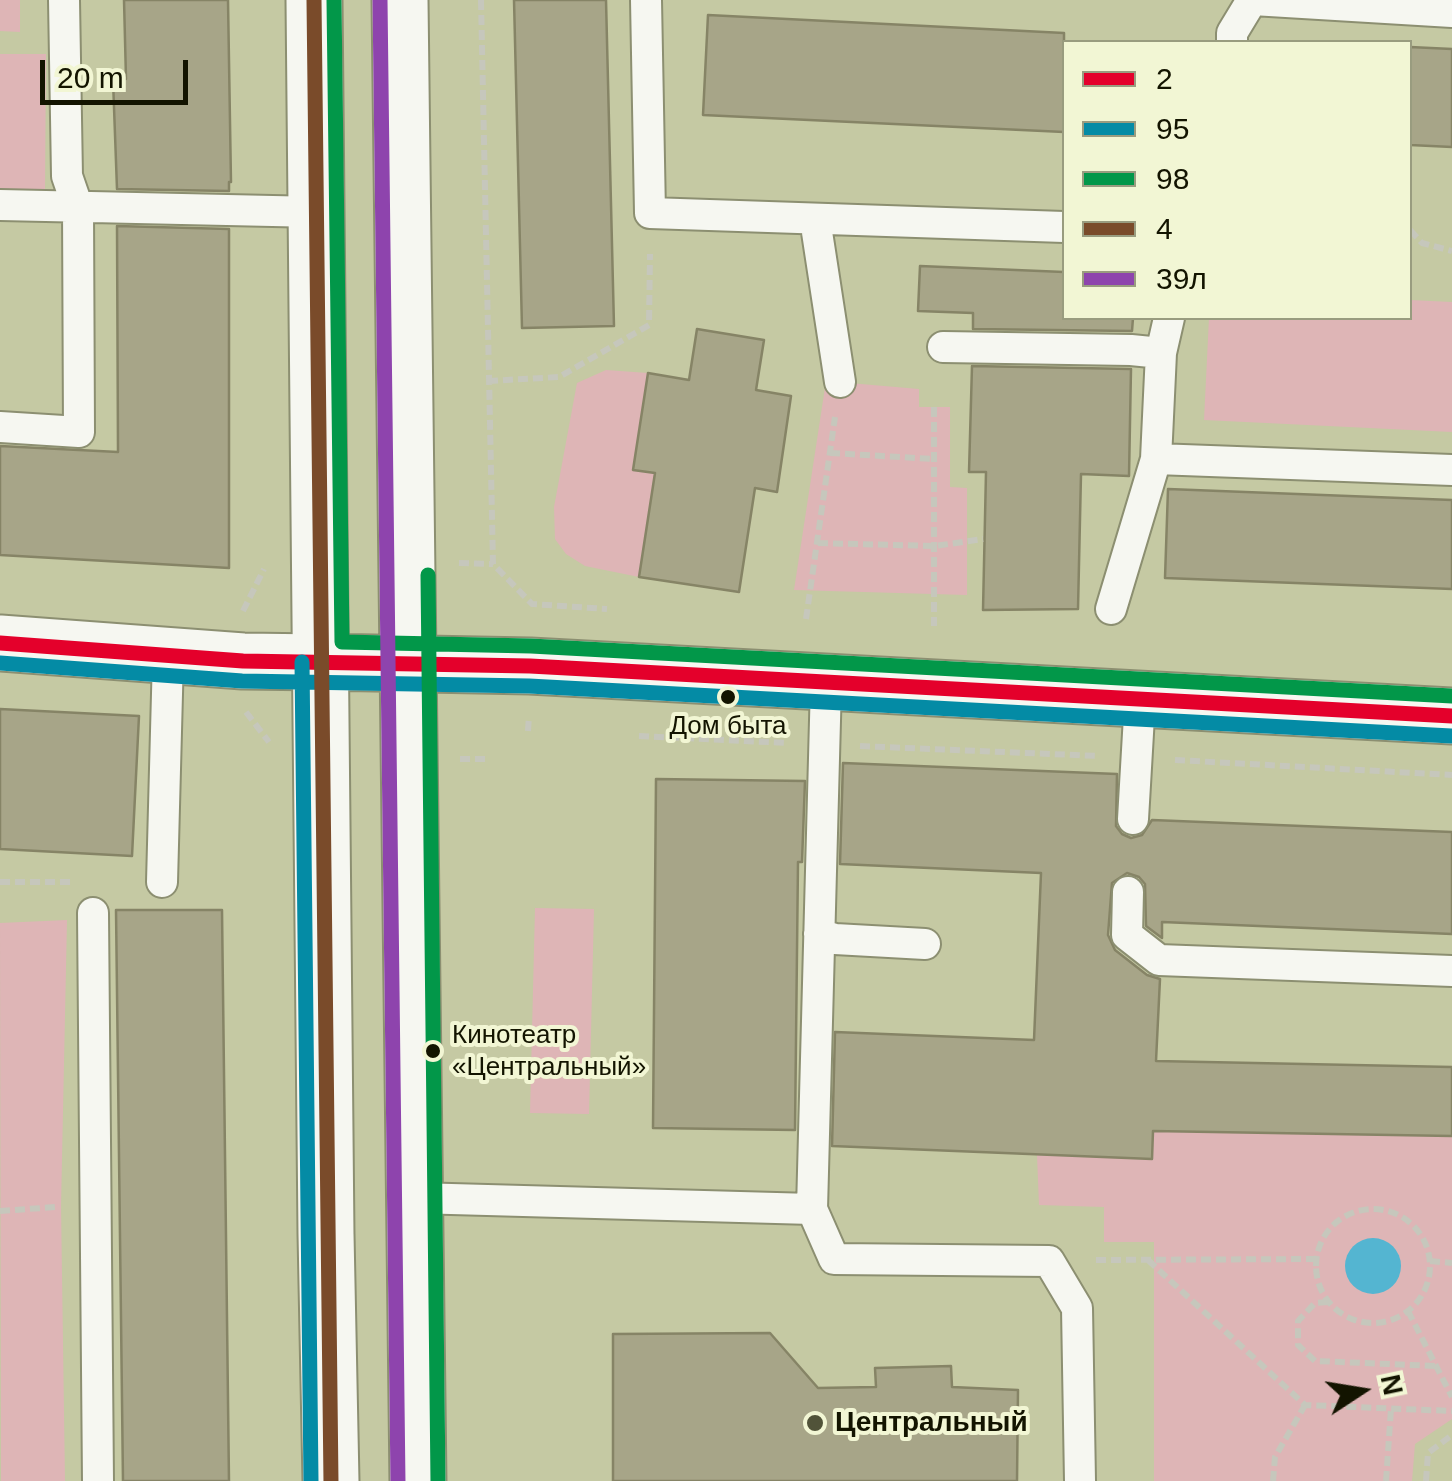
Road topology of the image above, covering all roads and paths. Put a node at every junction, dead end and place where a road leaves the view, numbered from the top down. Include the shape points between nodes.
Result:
1 (64, 0) edge
2 (314, 0) edge
3 (400, 0) edge
4 (481, 0) edge
5 (646, 0) edge
6 (1252, 0) edge
7 (1452, 12) edge
8 (1232, 40) edge
9 (0, 206) edge
10 (78, 208) junction
11 (318, 212) junction
12 (650, 212) junction
13 (815, 218) junction
14 (1062, 227) edge
15 (1412, 232) edge
16 (1452, 251) edge
17 (1169, 320) edge
18 (944, 347) dead end
19 (1161, 353) junction
20 (488, 382) junction
21 (840, 382) joint
22 (934, 407) dead end
23 (0, 427) edge
24 (830, 452) junction
25 (934, 459) junction
26 (1156, 459) junction
27 (1452, 470) edge
28 (984, 539) dead end
29 (818, 543) junction
30 (935, 546) junction
31 (607, 609) dead end
32 (1111, 609) dead end
33 (806, 619) dead end
34 (934, 626) dead end
35 (0, 643) edge
36 (168, 656) junction
37 (322, 662) junction
38 (409, 664) junction
39 (826, 684) junction
40 (1140, 699) junction
41 (242, 707) dead end
42 (1452, 716) edge
43 (639, 736) dead end
44 (824, 744) junction
45 (276, 752) dead end
46 (1136, 758) junction
47 (1452, 775) edge
48 (1133, 819) dead end
49 (0, 882) edge
50 (84, 882) dead end
51 (162, 882) dead end
52 (1128, 892) dead end
53 (94, 913) dead end
54 (819, 934) junction
55 (925, 944) dead end
56 (1452, 971) edge
57 (96, 1198) junction
58 (415, 1198) junction
59 (812, 1209) junction
60 (0, 1211) edge
61 (1316, 1259) junction
62 (1049, 1260) junction
63 (1148, 1260) junction
64 (1430, 1261) junction
65 (1452, 1263) edge
66 (1328, 1302) junction
67 (1408, 1311) junction
68 (1436, 1366) junction
69 (1452, 1397) edge
70 (1305, 1405) junction
71 (1391, 1409) junction
72 (1452, 1410) edge
73 (1452, 1435) edge
74 (98, 1481) edge
75 (331, 1481) edge
76 (418, 1481) edge
77 (1080, 1481) edge
78 (1273, 1481) edge
79 (1386, 1481) edge
80 (1426, 1481) edge

1 - 10 lane via 67,176
2 - 11 main road
3 - 38 main road
4 - 20 path
5 - 12 lane
6 - 7 lane
6 - 8 lane
9 - 10 lane
10 - 11 lane
10 - 23 lane via 80,432
11 - 37 main road
12 - 13 lane
12 - 20 path via 650,325 559,377
13 - 14 lane
13 - 21 lane
15 - 16 path
17 - 19 lane
18 - 19 lane
19 - 26 lane
20 - 31 path via 492,564 532,604
21 - 24 path
22 - 25 path
24 - 25 path
24 - 29 path
25 - 30 path
26 - 27 lane
26 - 32 lane
28 - 30 path
29 - 30 path
29 - 33 path
30 - 34 path
35 - 36 main road
36 - 37 main road
36 - 51 lane
37 - 38 main road
37 - 75 main road
38 - 39 main road
38 - 58 main road
39 - 40 main road
39 - 44 lane
40 - 42 main road
40 - 46 lane
41 - 45 path
43 - 44 path
44 - 46 path
44 - 54 lane
46 - 47 path
46 - 48 lane
49 - 50 path
52 - 56 lane via 1127,935 1159,960
53 - 57 lane
54 - 55 lane
54 - 59 lane
57 - 60 path
57 - 74 lane
58 - 59 lane
58 - 76 main road
59 - 62 lane via 834,1260
61 - 63 path
61 - 64 path via 1337,1220 1380,1208 1410,1222
61 - 66 path
62 - 63 path
62 - 77 lane via 1077,1308
63 - 70 path
64 - 65 path
64 - 67 path via 1423,1294
66 - 67 path via 1366,1323 1388,1322
66 - 68 path via 1315,1304 1298,1321 1298,1345 1315,1361
67 - 68 path
68 - 69 path
70 - 71 path
70 - 78 path via 1275,1457
71 - 72 path
71 - 79 path
73 - 80 path via 1428,1453

